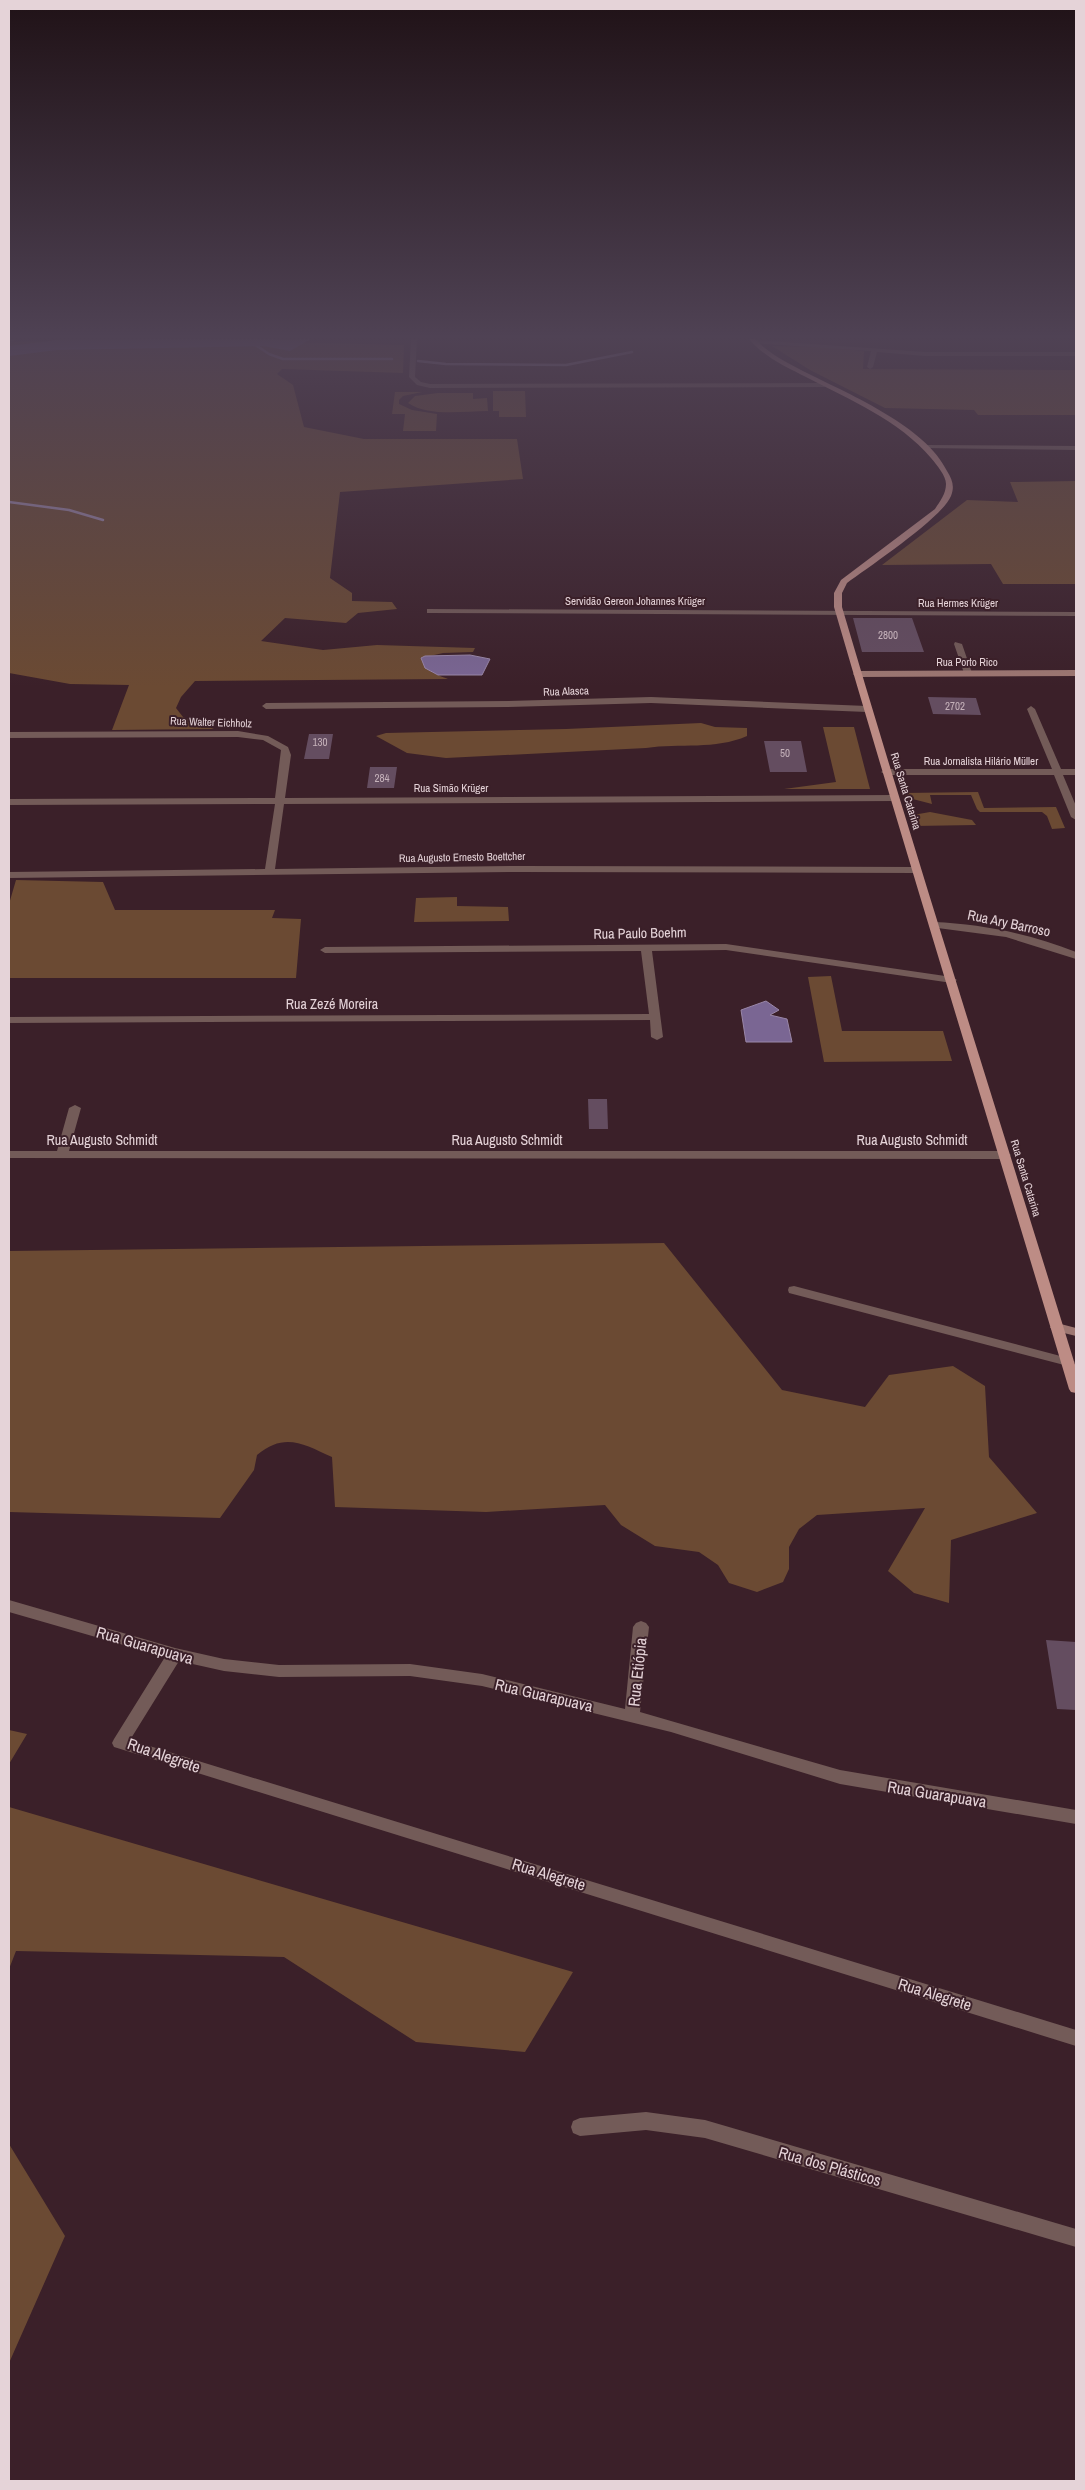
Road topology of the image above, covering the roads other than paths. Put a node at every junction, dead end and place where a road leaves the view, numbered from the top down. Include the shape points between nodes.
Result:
1 (933, 455) edge
2 (430, 611) dead end
3 (840, 613) junction
4 (1076, 614) edge
5 (958, 644) dead end
6 (968, 673) junction
7 (1076, 673) edge
8 (857, 674) junction
9 (266, 706) dead end
10 (867, 709) junction
11 (1031, 709) dead end
12 (9, 735) edge
13 (886, 772) junction
14 (1058, 772) junction
15 (1076, 772) edge
16 (894, 798) junction
17 (278, 800) junction
18 (9, 802) edge
19 (1076, 817) edge
20 (916, 870) junction
21 (270, 872) junction
22 (9, 874) edge
23 (934, 925) junction
24 (646, 947) junction
25 (325, 950) dead end
26 (1076, 956) edge
27 (952, 980) junction
28 (654, 1017) junction
29 (9, 1020) edge
30 (657, 1037) dead end
31 (75, 1108) dead end
32 (1005, 1154) junction
33 (9, 1155) edge
34 (62, 1155) junction
35 (794, 1290) dead end
36 (1058, 1327) junction
37 (1076, 1332) edge
38 (1068, 1362) junction
39 (1076, 1389) edge
40 (9, 1606) edge
41 (641, 1627) dead end
42 (175, 1654) junction
43 (632, 1716) junction
44 (1076, 1817) edge
45 (1076, 2038) edge
46 (580, 2127) dead end
47 (1076, 2238) edge

1 - 3 main road, Rua Santa Catarina via 948,477 950,489 944,502 844,582 838,593
2 - 3 street, Servidão Gereon Johannes Krüger
3 - 4 street, Rua Hermes Krüger
3 - 8 main road, Rua Santa Catarina
5 - 6 street
6 - 7 main road, Rua Porto Rico
6 - 8 main road, Rua Porto Rico
8 - 10 main road, Rua Santa Catarina
9 - 10 street, Rua Alasca via 651,700
10 - 13 main road, Rua Santa Catarina
11 - 14 street
12 - 17 street, Rua Walter Eichholz via 206,733 265,738 285,749
13 - 14 street, Rua Jornalista Hilário Müller
13 - 16 main road, Rua Santa Catarina
14 - 15 street, Rua Jornalista Hilário Müller
14 - 19 street
16 - 17 street, Rua Simão Krüger
16 - 20 main road, Rua Santa Catarina
17 - 18 street, Rua Simão Krüger
17 - 21 street, Rua Walter Eichholz
20 - 21 street, Rua Augusto Ernesto Boettcher
20 - 23 main road, Rua Santa Catarina
21 - 22 street, Rua Augusto Ernesto Boettcher
23 - 26 street, Rua Ary Barroso via 990,930
23 - 27 main road, Rua Santa Catarina
24 - 25 street, Rua Paulo Boehm
24 - 27 street, Rua Paulo Boehm via 744,948
24 - 28 street
27 - 32 main road, Rua Santa Catarina
28 - 29 street, Rua Zezé Moreira
28 - 30 street
31 - 34 street
32 - 34 street, Rua Augusto Schmidt
32 - 36 main road, Rua Santa Catarina
33 - 34 street, Rua Augusto Schmidt
35 - 38 street
36 - 37 main road
36 - 38 main road, Rua Santa Catarina
38 - 39 main road, Rua Santa Catarina
40 - 42 street, Rua Guarapuava
41 - 43 street, Rua Etiópia
42 - 43 street, Rua Guarapuava via 252,1669 373,1669 450,1675
42 - 45 street, Rua Alegrete via 120,1743
43 - 44 street, Rua Guarapuava via 840,1777
46 - 47 street, Rua dos Plásticos via 646,2121 705,2130

